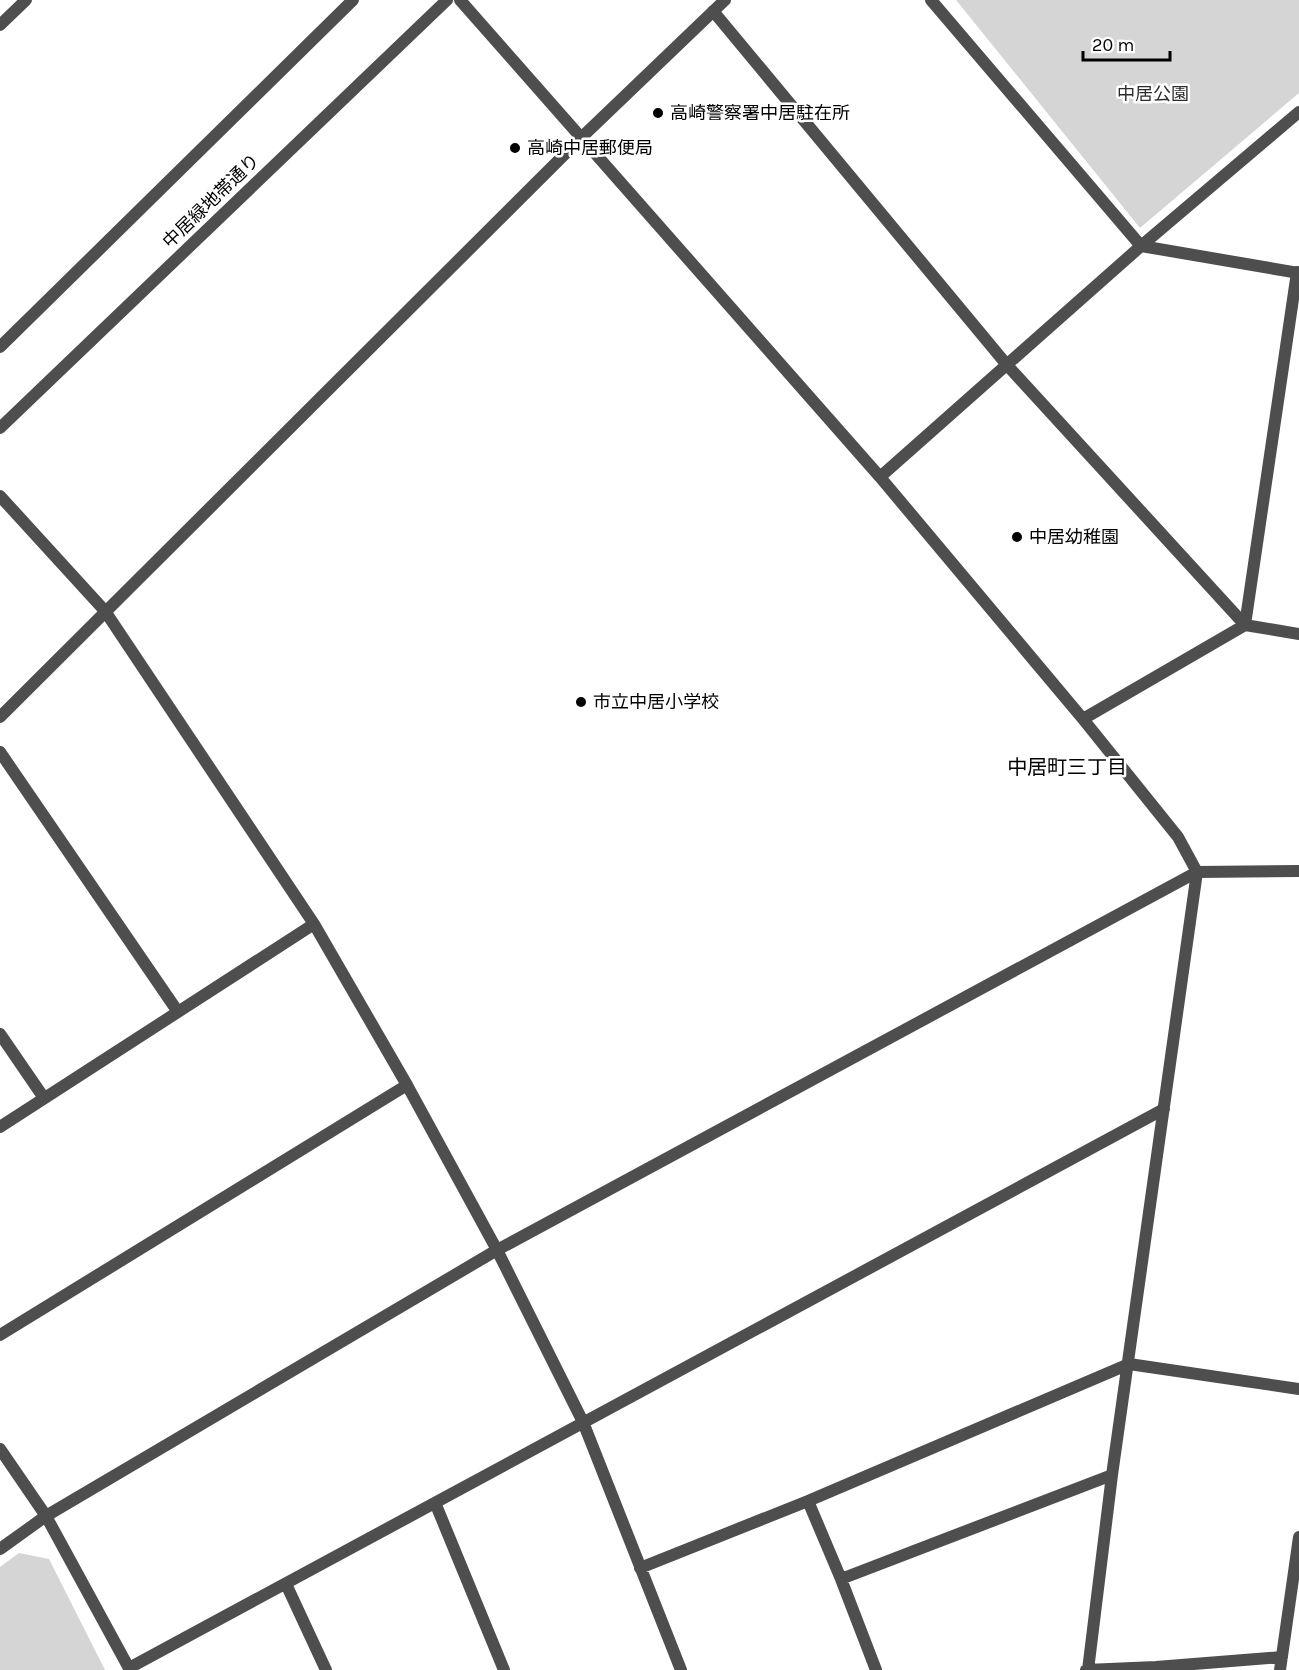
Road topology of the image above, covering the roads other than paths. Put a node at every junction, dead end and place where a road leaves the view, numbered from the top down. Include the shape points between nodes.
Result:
1 (353, 0) edge
2 (447, 0) edge
3 (460, 0) edge
4 (725, 0) edge
5 (931, 0) edge
6 (22, 1) edge
7 (713, 11) junction
8 (0, 26) edge
9 (1299, 112) edge
10 (582, 137) junction
11 (1141, 246) junction
12 (1298, 273) edge
13 (0, 347) edge
14 (1007, 364) junction
15 (0, 428) edge
16 (880, 477) junction
17 (0, 496) edge
18 (105, 611) junction
19 (1245, 626) junction
20 (1299, 634) edge
21 (0, 717) edge
22 (1083, 719) junction
23 (0, 752) edge
24 (1299, 871) edge
25 (1197, 872) junction
26 (314, 924) junction
27 (178, 1012) junction
28 (0, 1034) edge
29 (407, 1085) junction
30 (44, 1098) junction
31 (1164, 1109) junction
32 (0, 1127) edge
33 (497, 1250) junction
34 (0, 1335) edge
35 (1128, 1364) junction
36 (1299, 1389) edge
37 (583, 1422) junction
38 (0, 1449) edge
39 (1112, 1475) junction
40 (808, 1501) junction
41 (436, 1505) junction
42 (46, 1516) junction
43 (1299, 1537) edge
44 (0, 1549) edge
45 (640, 1568) junction
46 (841, 1579) junction
47 (286, 1584) junction
48 (1282, 1657) junction
49 (129, 1669) edge
50 (326, 1670) edge
51 (504, 1670) edge
52 (681, 1670) edge
53 (876, 1670) edge
54 (1087, 1670) edge
55 (1280, 1670) edge

1 - 13 street
2 - 15 street, 中居緑地帯通り
3 - 10 street
4 - 7 street
5 - 11 street
6 - 8 street
7 - 10 street
7 - 14 street
9 - 11 street
10 - 16 street
10 - 18 street
11 - 12 street
11 - 14 street
12 - 19 street
14 - 16 street
14 - 19 street
16 - 22 street
17 - 18 street
18 - 21 street
18 - 26 street
19 - 20 street
19 - 22 street
22 - 25 street via 1178,837
23 - 27 street
24 - 25 street
25 - 31 street
25 - 33 street
26 - 27 street
26 - 29 street
27 - 30 street
28 - 30 street
29 - 33 street
29 - 34 street
30 - 32 street
31 - 35 street
31 - 37 street
33 - 37 street
33 - 42 street
35 - 36 street
35 - 39 street
35 - 40 street
37 - 41 street
37 - 45 street
38 - 42 street
39 - 46 street
39 - 54 street
40 - 45 street
40 - 46 street
41 - 47 street
41 - 51 street
42 - 44 street
42 - 49 street
43 - 48 street
45 - 52 street
46 - 53 street
47 - 49 street
47 - 50 street
48 - 54 street
48 - 55 street

